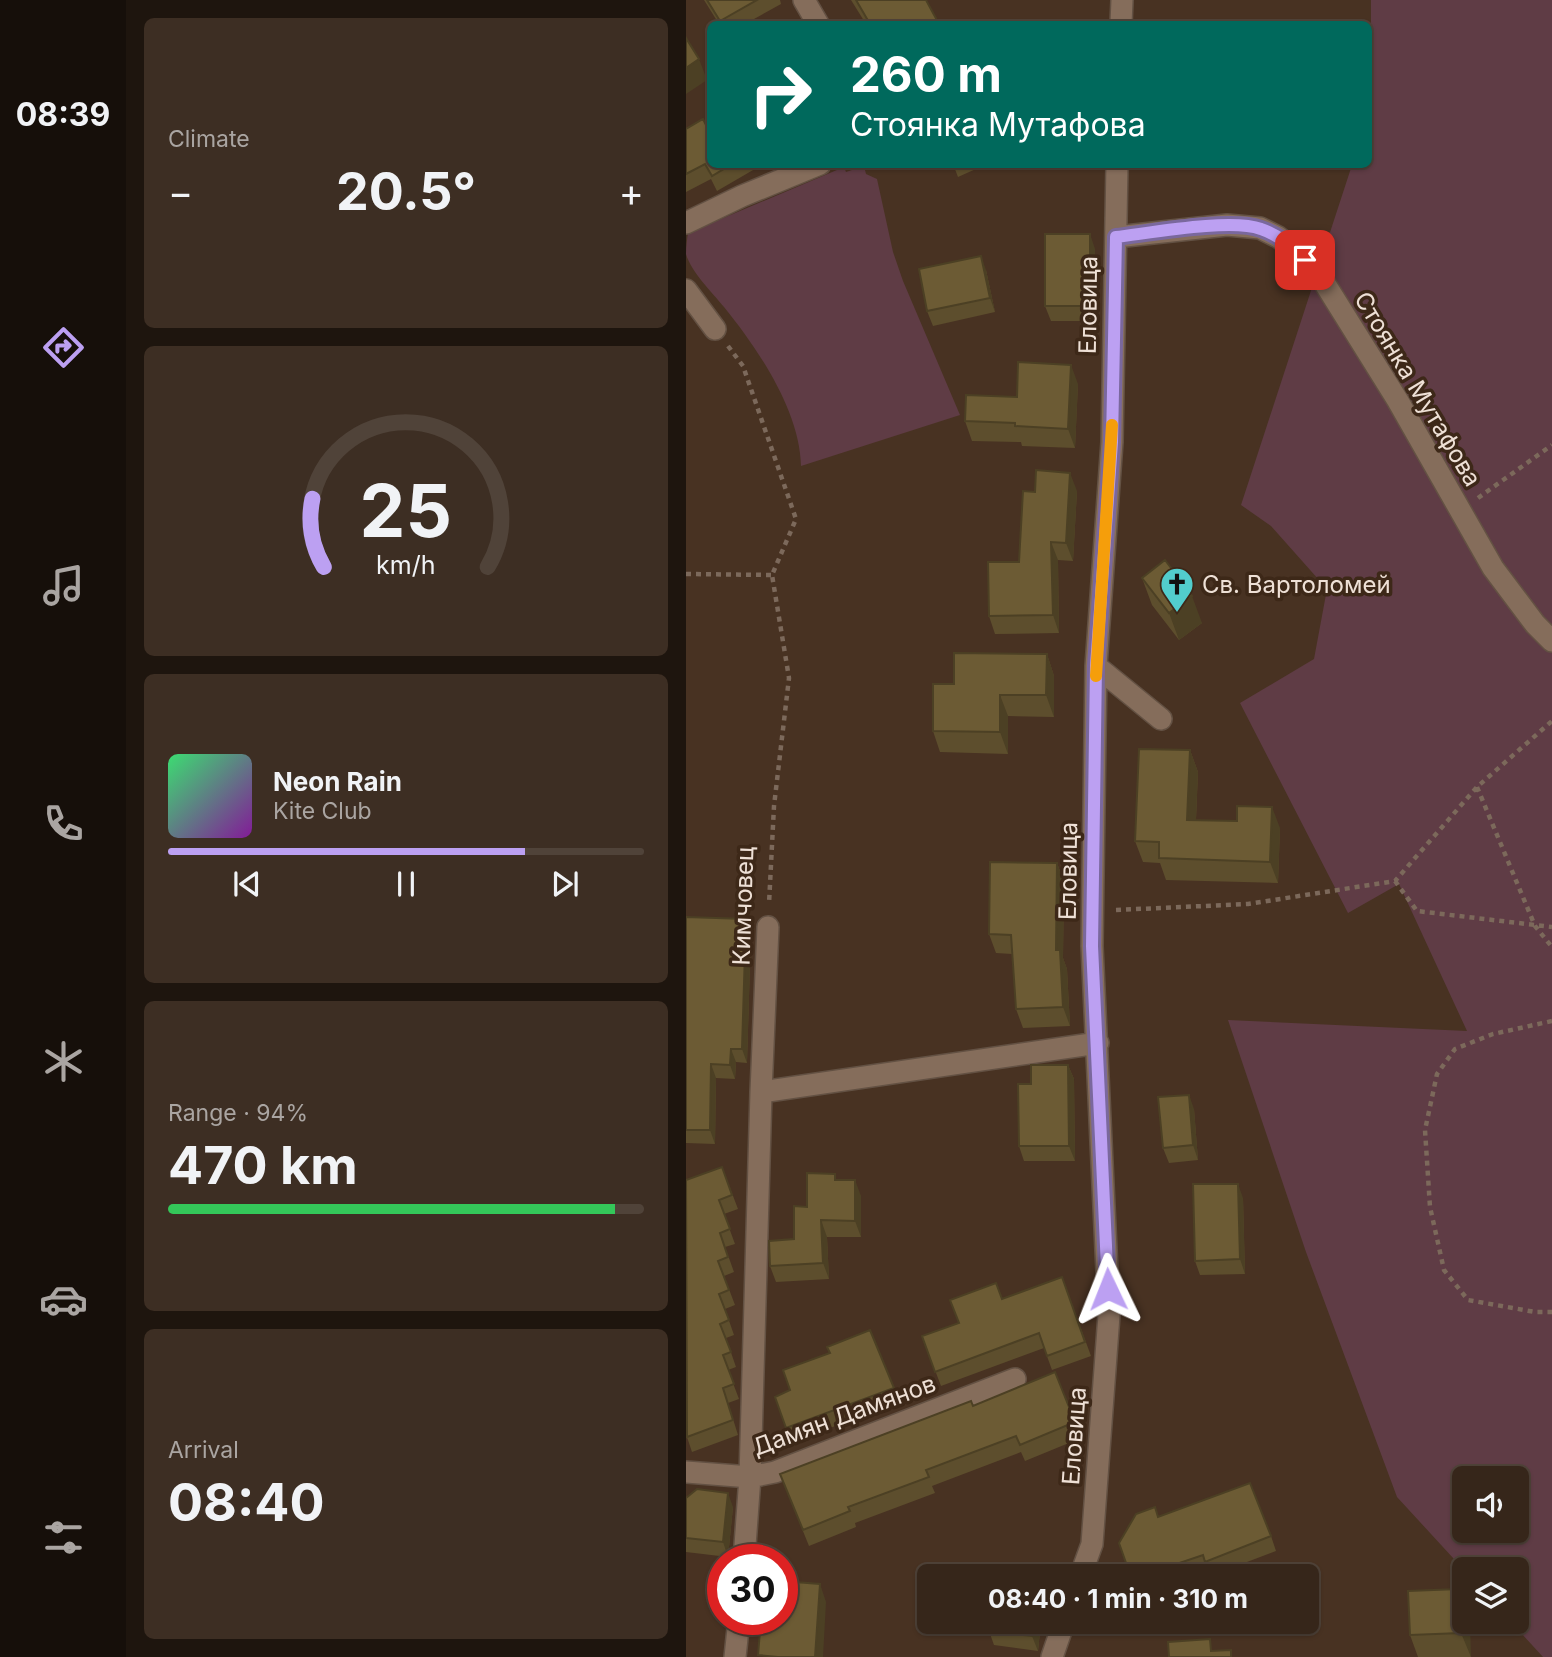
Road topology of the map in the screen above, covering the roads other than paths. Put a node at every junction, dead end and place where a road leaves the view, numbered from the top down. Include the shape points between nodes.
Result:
1 (804, 0) edge
2 (1122, 0) edge
3 (816, 21) edge
4 (1121, 21) edge
5 (810, 168) edge
6 (1117, 168) edge
7 (686, 223) edge
8 (1116, 237) junction
9 (686, 290) edge
10 (715, 329) road end
11 (1552, 640) edge
12 (1096, 666) junction
13 (1161, 719) dead end
14 (768, 926) road end
15 (1098, 1043) junction
16 (761, 1092) junction
17 (1015, 1379) dead end
18 (686, 1472) edge
19 (750, 1477) junction
20 (745, 1544) edge
21 (1085, 1564) edge
22 (1060, 1634) edge
23 (737, 1635) edge
24 (735, 1657) edge
25 (1052, 1657) edge

1 - 3 street
2 - 4 street
5 - 7 street
6 - 8 street, Еловица
8 - 11 street, Стоянка Мутафова via 1227,225 1260,228 1294,249 1317,271 1493,568
8 - 12 street, Еловица via 1112,442
9 - 10 street
12 - 13 street
12 - 15 street, Еловица via 1092,946
14 - 16 street, Кимчовец
15 - 16 street
15 - 21 street, Еловица via 1109,1315 1092,1544
16 - 19 street, Кимчовец
17 - 19 street, Дамян Дамянов via 775,1472
18 - 19 street, Дамян Дамянов
19 - 20 street, Кимчовец
22 - 25 street
23 - 24 street

